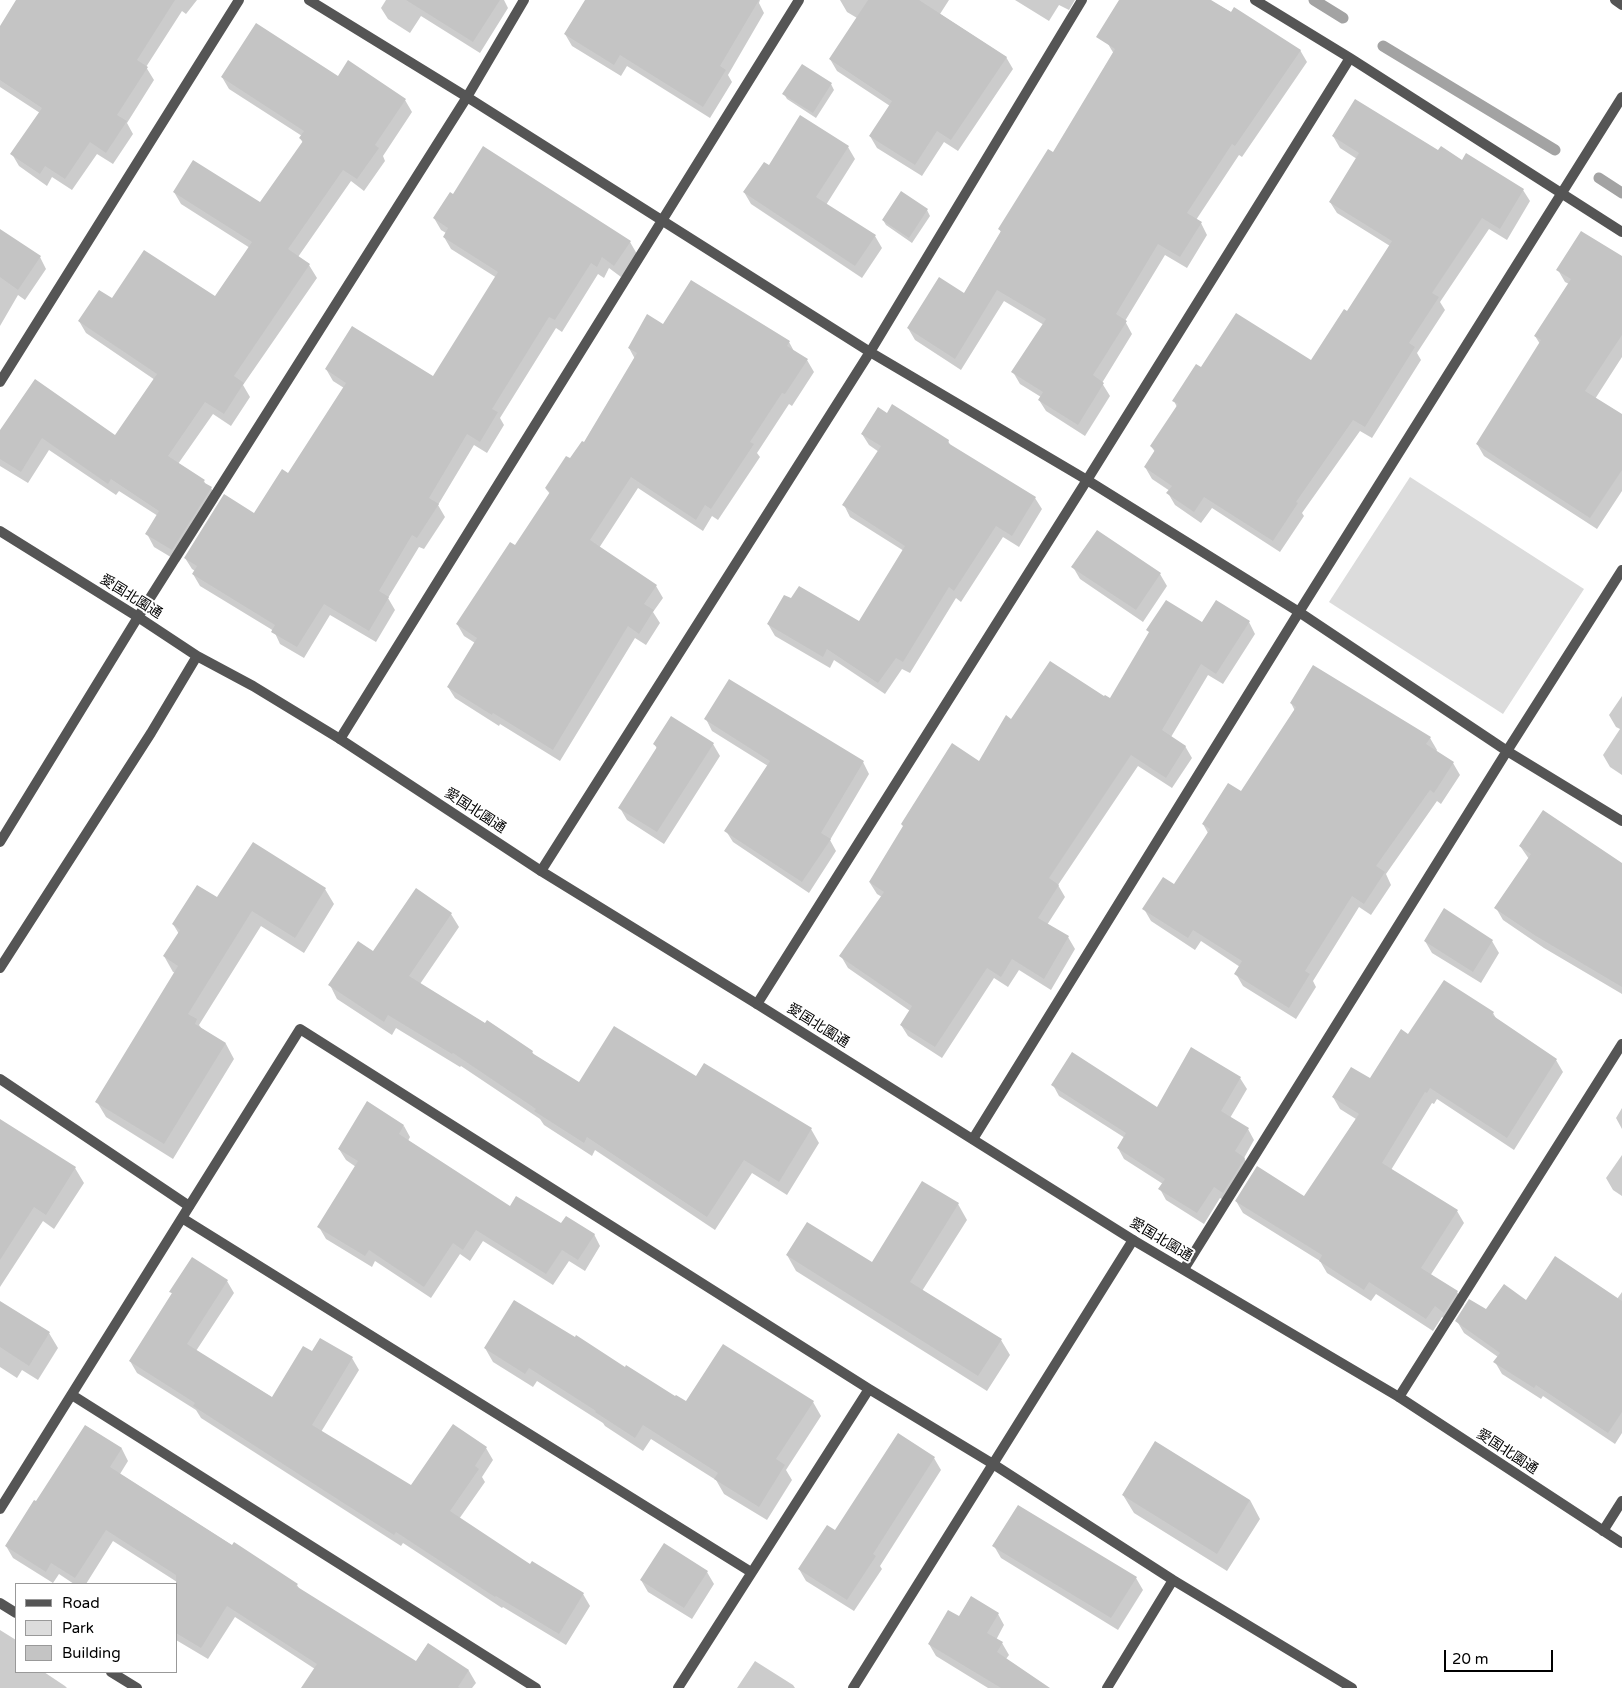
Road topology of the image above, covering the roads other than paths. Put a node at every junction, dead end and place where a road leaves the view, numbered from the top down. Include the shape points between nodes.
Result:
1 (239, 0) edge
2 (309, 0) edge
3 (524, 0) edge
4 (799, 0) edge
5 (1082, 0) edge
6 (1255, 0) edge
7 (1614, 0) edge
8 (1622, 5) edge
9 (1350, 58) junction
10 (467, 97) junction
11 (1622, 97) edge
12 (1561, 194) junction
13 (663, 221) junction
14 (1622, 232) edge
15 (870, 352) junction
16 (0, 382) edge
17 (1087, 480) junction
18 (0, 531) edge
19 (1622, 570) edge
20 (1299, 612) junction
21 (138, 617) junction
22 (198, 656) junction
23 (340, 739) junction
24 (1507, 751) junction
25 (1622, 821) edge
26 (0, 842) edge
27 (541, 871) junction
28 (0, 968) edge
29 (757, 1004) junction
30 (1622, 1044) edge
31 (0, 1079) edge
32 (973, 1139) junction
33 (189, 1206) junction
34 (182, 1218) junction
35 (1132, 1240) junction
36 (1184, 1270) junction
37 (869, 1389) junction
38 (72, 1395) junction
39 (1399, 1397) junction
40 (993, 1464) junction
41 (1622, 1501) edge
42 (0, 1509) edge
43 (1603, 1531) junction
44 (1622, 1543) edge
45 (751, 1572) junction
46 (1173, 1580) junction
47 (0, 1603) edge
48 (15, 1612) edge
49 (113, 1673) edge
50 (137, 1688) edge
51 (536, 1688) edge
52 (678, 1688) edge
53 (853, 1688) edge
54 (1107, 1688) edge
55 (1352, 1688) edge

1 - 16 street
2 - 10 street
3 - 10 street
4 - 13 street
5 - 15 street
6 - 9 street
7 - 8 street
9 - 12 street
9 - 17 street
10 - 13 street
10 - 21 street
11 - 12 street
12 - 14 street
12 - 20 street
13 - 15 street
13 - 23 street
15 - 17 street
15 - 27 street
17 - 20 street
17 - 29 street
18 - 21 street, 愛国北園通
19 - 24 street
20 - 24 street
20 - 32 street
21 - 22 street, 愛国北園通
21 - 26 street
22 - 23 street, 愛国北園通
22 - 28 street
23 - 27 street, 愛国北園通
24 - 25 street
24 - 36 street
27 - 29 street, 愛国北園通
29 - 32 street, 愛国北園通
30 - 39 street
31 - 33 street
32 - 35 street, 愛国北園通
33 - 34 street
33 - 37 street via 300,1029
34 - 38 street
34 - 45 street
35 - 36 street, 愛国北園通
35 - 40 street
36 - 39 street, 愛国北園通
37 - 40 street
37 - 45 street
38 - 42 street
38 - 51 street
39 - 43 street, 愛国北園通
40 - 46 street
40 - 53 street
41 - 43 street
43 - 44 street, 愛国北園通
45 - 52 street
46 - 54 street
46 - 55 street
47 - 48 street
49 - 50 street

